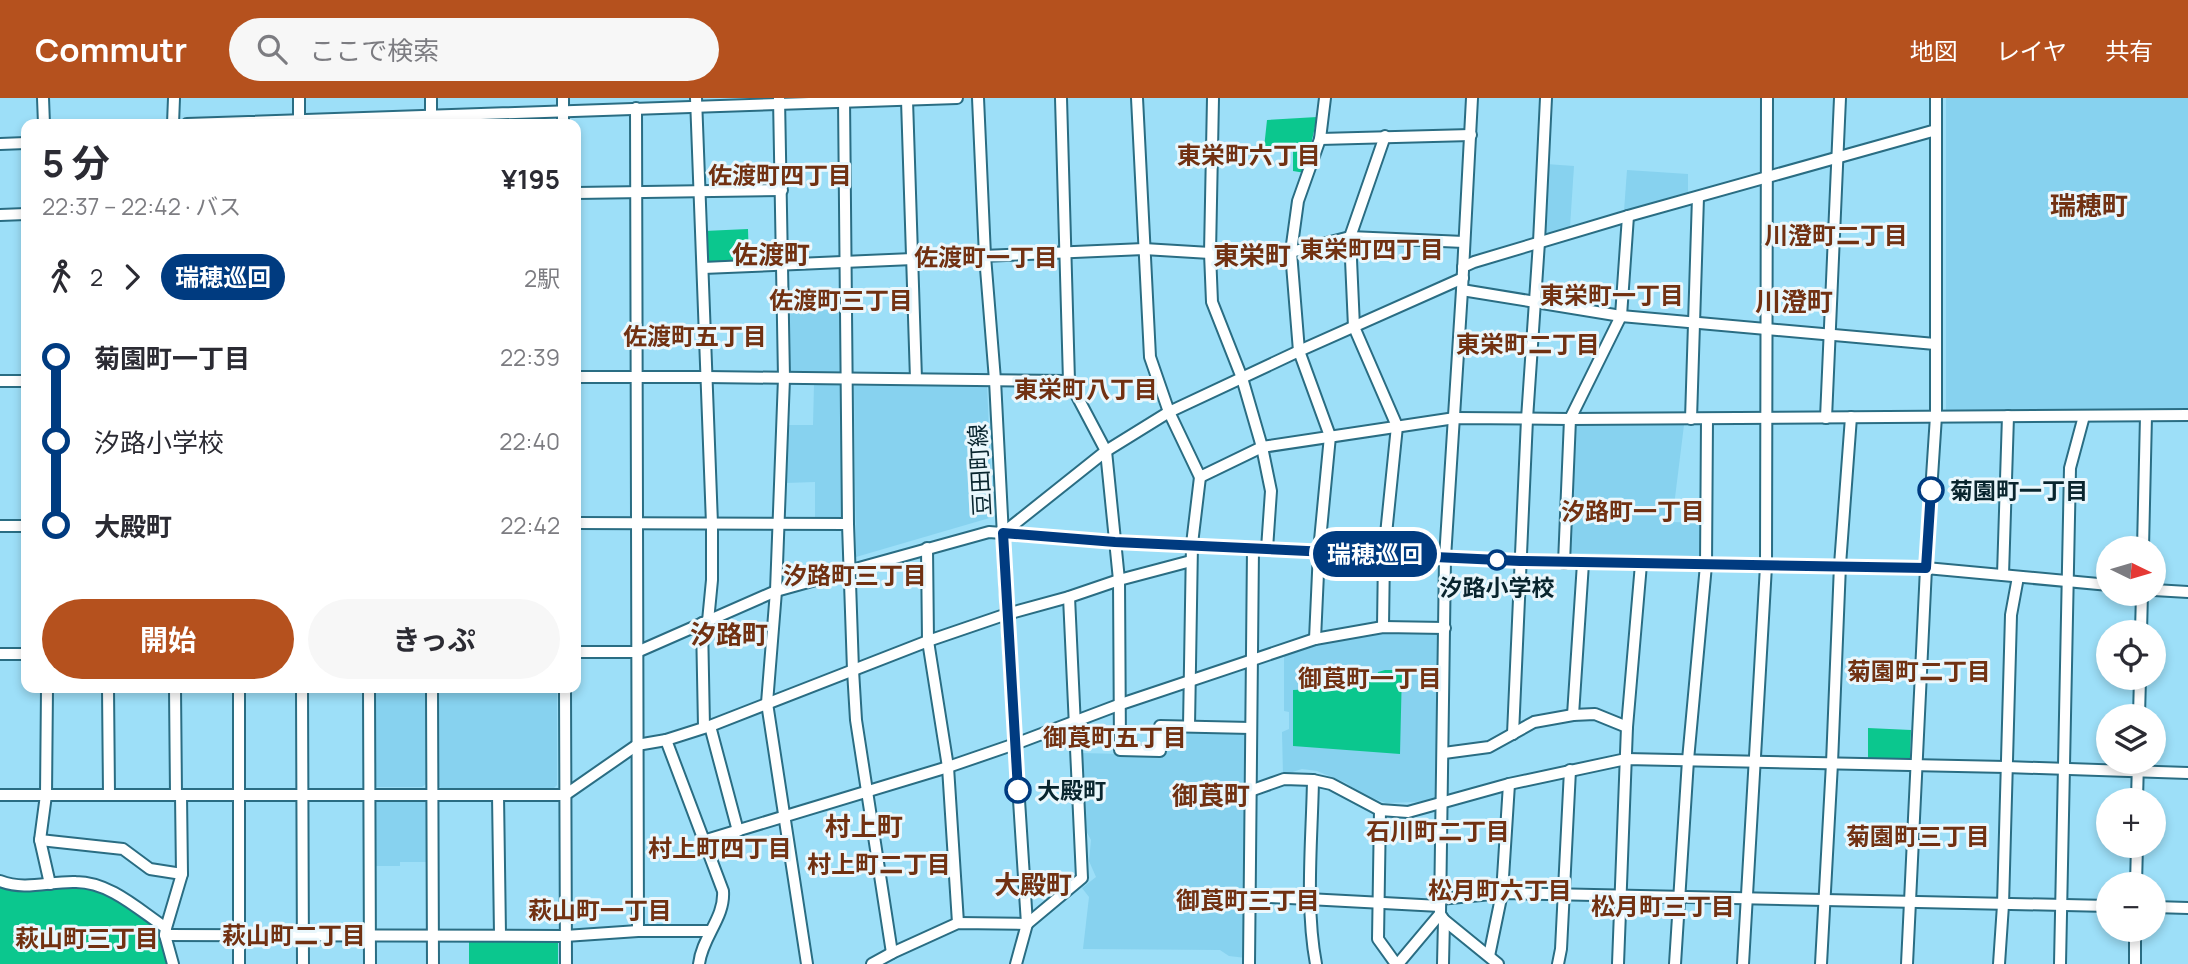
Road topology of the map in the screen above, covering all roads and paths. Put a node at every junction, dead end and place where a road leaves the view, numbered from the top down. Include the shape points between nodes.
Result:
1 (43, 98) edge
2 (174, 98) edge
3 (299, 98) edge
4 (431, 98) edge
5 (563, 98) edge
6 (957, 98) edge
7 (978, 98) edge
8 (1061, 98) edge
9 (1137, 98) edge
10 (1213, 98) edge
11 (1325, 98) edge
12 (1472, 98) edge
13 (1546, 98) edge
14 (1767, 98) edge
15 (1840, 98) edge
16 (1936, 98) edge
17 (844, 100) edge
18 (907, 100) junction
19 (779, 101) edge
20 (696, 102) edge
21 (636, 108) junction
22 (563, 111) junction
23 (44, 119) edge
24 (173, 119) edge
25 (299, 119) edge
26 (431, 119) edge
27 (504, 119) edge
28 (563, 119) edge
29 (1936, 130) junction
30 (1471, 135) junction
31 (1385, 136) junction
32 (1321, 139) junction
33 (21, 143) edge
34 (0, 144) edge
35 (1837, 157) junction
36 (1767, 178) junction
37 (782, 190) junction
38 (700, 191) junction
39 (636, 192) junction
40 (581, 193) edge
41 (1698, 197) junction
42 (21, 214) edge
43 (0, 215) edge
44 (1628, 216) junction
45 (1350, 237) junction
46 (1464, 242) junction
47 (1539, 242) junction
48 (1144, 249) junction
49 (1067, 252) junction
50 (1291, 252) junction
51 (1210, 253) junction
52 (985, 256) junction
53 (913, 260) junction
54 (845, 262) junction
55 (782, 266) junction
56 (703, 268) junction
57 (1463, 278) junction
58 (1535, 302) junction
59 (1621, 316) junction
60 (1694, 323) junction
61 (1354, 327) junction
62 (1766, 329) junction
63 (1829, 335) junction
64 (1935, 344) junction
65 (1299, 351) junction
66 (581, 377) edge
67 (706, 377) junction
68 (783, 378) junction
69 (1242, 378) junction
70 (637, 379) junction
71 (847, 379) junction
72 (916, 379) junction
73 (995, 380) junction
74 (0, 381) edge
75 (21, 381) edge
76 (1069, 381) junction
77 (1169, 412) junction
78 (2188, 415) edge
79 (1936, 416) junction
80 (2008, 416) junction
81 (2084, 416) junction
82 (2146, 416) junction
83 (1851, 417) junction
84 (1455, 418) junction
85 (1766, 418) junction
86 (1826, 418) junction
87 (1527, 419) junction
88 (1570, 419) junction
89 (1691, 419) junction
90 (1707, 419) junction
91 (1397, 426) junction
92 (1330, 436) junction
93 (1262, 447) junction
94 (1106, 451) junction
95 (1200, 477) junction
96 (581, 523) edge
97 (778, 523) junction
98 (637, 524) junction
99 (712, 524) junction
100 (848, 524) junction
101 (0, 526) edge
102 (21, 526) edge
103 (1003, 533) junction
104 (2143, 536) edge
105 (1115, 542) junction
106 (1192, 544) junction
107 (928, 548) junction
108 (1253, 548) junction
109 (1267, 549) junction
110 (1319, 551) junction
111 (1384, 554) junction
112 (1446, 558) junction
113 (1191, 561) junction
114 (1520, 561) junction
115 (1564, 563) junction
116 (1583, 563) junction
117 (1641, 564) junction
118 (1706, 565) junction
119 (1840, 565) junction
120 (1766, 566) junction
121 (1926, 568) junction
122 (849, 570) junction
123 (2003, 575) junction
124 (2018, 576) junction
125 (1119, 580) junction
126 (2069, 581) junction
127 (2096, 584) edge
128 (776, 591) junction
129 (2166, 591) edge
130 (2188, 592) edge
131 (1069, 597) junction
132 (1007, 614) junction
133 (705, 622) junction
134 (1383, 627) junction
135 (1445, 628) junction
136 (1315, 639) junction
137 (928, 641) junction
138 (581, 652) edge
139 (637, 652) junction
140 (0, 654) edge
141 (21, 654) edge
142 (1252, 659) junction
143 (853, 670) junction
144 (1190, 681) junction
145 (47, 693) edge
146 (108, 693) edge
147 (175, 693) edge
148 (239, 693) edge
149 (302, 693) edge
150 (369, 693) edge
151 (432, 693) edge
152 (565, 693) edge
153 (767, 703) junction
154 (1121, 704) junction
155 (1573, 715) junction
156 (1076, 721) junction
157 (1189, 726) junction
158 (707, 727) junction
159 (1627, 727) junction
160 (1251, 728) junction
161 (1513, 734) junction
162 (666, 740) junction
163 (1016, 744) junction
164 (638, 745) junction
165 (1444, 753) junction
166 (1626, 759) junction
167 (1688, 760) junction
168 (1756, 761) junction
169 (1832, 763) junction
170 (948, 766) junction
171 (1918, 766) junction
172 (2006, 767) junction
173 (2096, 768) edge
174 (2065, 769) junction
175 (1570, 770) junction
176 (2166, 770) edge
177 (2188, 773) edge
178 (1313, 780) junction
179 (1509, 784) junction
180 (868, 791) junction
181 (1250, 791) junction
182 (109, 794) junction
183 (239, 794) junction
184 (303, 794) junction
185 (369, 794) junction
186 (433, 794) junction
187 (0, 795) edge
188 (46, 795) junction
189 (179, 795) junction
190 (498, 795) junction
191 (565, 795) junction
192 (1443, 803) junction
193 (1380, 810) junction
194 (785, 816) junction
195 (738, 831) junction
196 (40, 839) junction
197 (704, 841) junction
198 (182, 874) junction
199 (0, 881) edge
200 (50, 884) junction
201 (1502, 893) junction
202 (1563, 894) junction
203 (1248, 896) junction
204 (1619, 896) junction
205 (1679, 897) junction
206 (1747, 898) junction
207 (1824, 900) junction
208 (1311, 901) junction
209 (1910, 902) junction
210 (1377, 904) junction
211 (2003, 905) junction
212 (2061, 905) junction
213 (2096, 906) edge
214 (2166, 907) edge
215 (2188, 908) edge
216 (1441, 910) junction
217 (958, 923) junction
218 (1027, 923) junction
219 (638, 931) junction
220 (710, 931) junction
221 (166, 932) junction
222 (239, 935) junction
223 (303, 935) junction
224 (370, 935) junction
225 (433, 935) junction
226 (499, 936) junction
227 (565, 936) junction
228 (2135, 942) edge
229 (892, 953) junction
230 (1489, 956) junction
231 (173, 964) edge
232 (239, 964) edge
233 (303, 964) edge
234 (370, 964) edge
235 (433, 964) edge
236 (566, 964) edge
237 (699, 964) edge
238 (807, 964) edge
239 (872, 964) edge
240 (1016, 964) edge
241 (1249, 964) edge
242 (1316, 964) edge
243 (1397, 964) edge
244 (1443, 964) edge
245 (1498, 964) edge
246 (1558, 964) edge
247 (1618, 964) edge
248 (1675, 964) edge
249 (1743, 964) edge
250 (1821, 964) edge
251 (1907, 964) edge
252 (1999, 964) edge
253 (2060, 964) edge
254 (2134, 964) edge

1 - 23 street
2 - 24 street
3 - 25 street
4 - 26 street
5 - 22 street
6 - 18 street
7 - 52 street, 豆田町線
8 - 49 street
9 - 48 street
10 - 51 street
11 - 32 street
12 - 30 street
13 - 47 street
14 - 36 street
15 - 35 street
16 - 29 street
17 - 18 street
17 - 19 street
17 - 54 street
18 - 53 street
19 - 20 street
19 - 37 street
20 - 21 street
20 - 38 street
21 - 22 street
21 - 39 street
22 - 27 street
22 - 28 street
29 - 35 street
29 - 64 street
30 - 31 street
30 - 46 street
31 - 32 street
31 - 45 street
32 - 50 street via 1298,201
33 - 34 street
35 - 36 street
35 - 63 street
36 - 41 street
36 - 62 street
37 - 38 street
37 - 55 street
38 - 39 street
38 - 56 street
39 - 40 street
39 - 70 street
41 - 44 street
41 - 60 street
42 - 43 street
44 - 47 street
44 - 59 street
45 - 46 street
45 - 50 street
45 - 61 street
46 - 57 street
47 - 57 street via 1474,262
47 - 58 street
48 - 49 street
48 - 51 street
48 - 77 street via 1150,357
49 - 52 street
49 - 76 street
50 - 51 street
50 - 65 street
51 - 69 street via 1212,302
52 - 53 street
52 - 73 street, 豆田町線
53 - 54 street
53 - 72 street
54 - 55 street
54 - 71 street
55 - 56 street
55 - 68 street
56 - 67 street
57 - 58 street
57 - 61 street
57 - 84 street
58 - 59 street
58 - 87 street
59 - 60 street
59 - 88 street
60 - 62 street
60 - 89 street
61 - 65 street
61 - 91 street
62 - 63 street
62 - 85 street
63 - 64 street
63 - 86 street
64 - 79 street
65 - 69 street
65 - 92 street
66 - 70 street
67 - 68 street
67 - 70 street
67 - 99 street
68 - 71 street
68 - 97 street
69 - 77 street
69 - 93 street
70 - 98 street
71 - 72 street
71 - 100 street
72 - 73 street
73 - 76 street
73 - 103 street, 豆田町線
74 - 75 street
76 - 94 street
77 - 94 street
77 - 95 street
78 - 82 street
79 - 80 street
79 - 83 street
79 - 121 street
80 - 81 street
80 - 123 street
81 - 82 street
81 - 126 street via 2070,468
82 - 104 street
83 - 86 street
83 - 119 street
84 - 87 street
84 - 91 street
84 - 112 street
85 - 86 street
85 - 90 street
85 - 120 street
87 - 88 street
87 - 114 street
88 - 89 street
88 - 115 street
89 - 90 street
90 - 118 street
91 - 92 street
91 - 111 street
92 - 93 street
92 - 110 street
93 - 95 street
93 - 109 street via 1271,491
94 - 103 street
94 - 105 street
95 - 106 street
96 - 98 street
97 - 99 street
97 - 100 street
97 - 128 street
98 - 99 street
98 - 139 street
99 - 133 street via 712,580
100 - 122 street
101 - 102 street
103 - 105 street
103 - 107 street via 989,532
103 - 132 street, 豆田町線
105 - 106 street
105 - 125 street
106 - 108 street
106 - 113 street
107 - 122 street
107 - 137 street
108 - 109 street
108 - 142 street
109 - 110 street
110 - 111 street
110 - 136 street
111 - 112 street
111 - 134 street
112 - 114 street
112 - 135 street
113 - 125 street
113 - 144 street
114 - 115 street
114 - 161 street
115 - 116 street
116 - 117 street
116 - 155 street
117 - 118 street
117 - 159 street
118 - 120 street
118 - 167 street
119 - 120 street
119 - 121 street
119 - 169 street
120 - 168 street
121 - 123 street
121 - 171 street
122 - 128 street
122 - 143 street
123 - 124 street
124 - 126 street
124 - 172 street via 2011,615
125 - 131 street
125 - 154 street
126 - 127 street
126 - 174 street
128 - 133 street
128 - 153 street
129 - 130 street
131 - 132 street
131 - 156 street
132 - 137 street
132 - 163 street, 豆田町線
133 - 139 street
133 - 158 street
134 - 135 street
134 - 136 street
135 - 165 street
136 - 142 street
137 - 143 street
137 - 170 street
138 - 139 street
139 - 164 street
140 - 141 street
142 - 144 street
142 - 160 street
143 - 153 street
143 - 180 street
144 - 154 street
144 - 157 street
145 - 188 street
146 - 182 street
147 - 189 street
148 - 183 street
149 - 184 street
150 - 185 street
151 - 186 street
152 - 191 street
153 - 158 street
153 - 194 street
154 - 156 street
154 - 157 street via 1120,750 1160,751 1160,726
155 - 159 street via 1604,716
155 - 161 street via 1534,722
156 - 163 street
156 - 218 street via 1082,878
157 - 160 street
158 - 162 street
158 - 195 street
159 - 166 street
160 - 181 street
161 - 165 street via 1489,747
162 - 164 street
162 - 197 street
163 - 170 street
163 - 218 street, 豆田町線
164 - 191 street
164 - 219 street
165 - 192 street
166 - 167 street
166 - 175 street
166 - 204 street
167 - 168 street
167 - 205 street
168 - 169 street
168 - 206 street
169 - 171 street
169 - 207 street
170 - 180 street
170 - 217 street
171 - 172 street
171 - 209 street
172 - 174 street
172 - 211 street
173 - 174 street
174 - 212 street
175 - 179 street
175 - 202 street
176 - 177 street
178 - 181 street via 1284,779
178 - 193 street via 1331,784
178 - 208 street
179 - 192 street
179 - 201 street
180 - 194 street
180 - 229 street
181 - 203 street
182 - 188 street
182 - 189 street
183 - 184 street
183 - 189 street
183 - 222 street
184 - 185 street
184 - 223 street
185 - 186 street
185 - 224 street
186 - 190 street
186 - 225 street
187 - 188 street
188 - 196 street
189 - 198 street
190 - 191 street
190 - 226 street
191 - 227 street
192 - 193 street via 1408,812
192 - 216 street
193 - 210 street
194 - 195 street
194 - 238 street
195 - 197 street
196 - 198 street via 124,849 150,869
196 - 200 street
197 - 220 street via 724,902
198 - 221 street
199 - 200 street via 22,886
200 - 221 street via 75,881 111,891
201 - 202 street
201 - 216 street
201 - 230 street
202 - 204 street
202 - 246 street
203 - 208 street
203 - 241 street
204 - 205 street
204 - 247 street
205 - 206 street
205 - 248 street
206 - 207 street
206 - 249 street
207 - 209 street
207 - 250 street
208 - 210 street
208 - 242 street
209 - 211 street
209 - 251 street
210 - 216 street
210 - 243 street via 1378,939
211 - 212 street
211 - 252 street
212 - 213 street
212 - 253 street
214 - 215 street
216 - 230 street
216 - 243 street
216 - 244 street
217 - 218 street
217 - 229 street
218 - 240 street, 豆田町線
219 - 220 street
219 - 227 street
220 - 237 street
221 - 222 street
221 - 231 street
222 - 223 street
222 - 232 street
223 - 224 street
223 - 233 street
224 - 225 street
224 - 234 street
225 - 226 street
225 - 235 street
226 - 227 street
227 - 236 street
228 - 254 street
229 - 239 street
230 - 245 street

